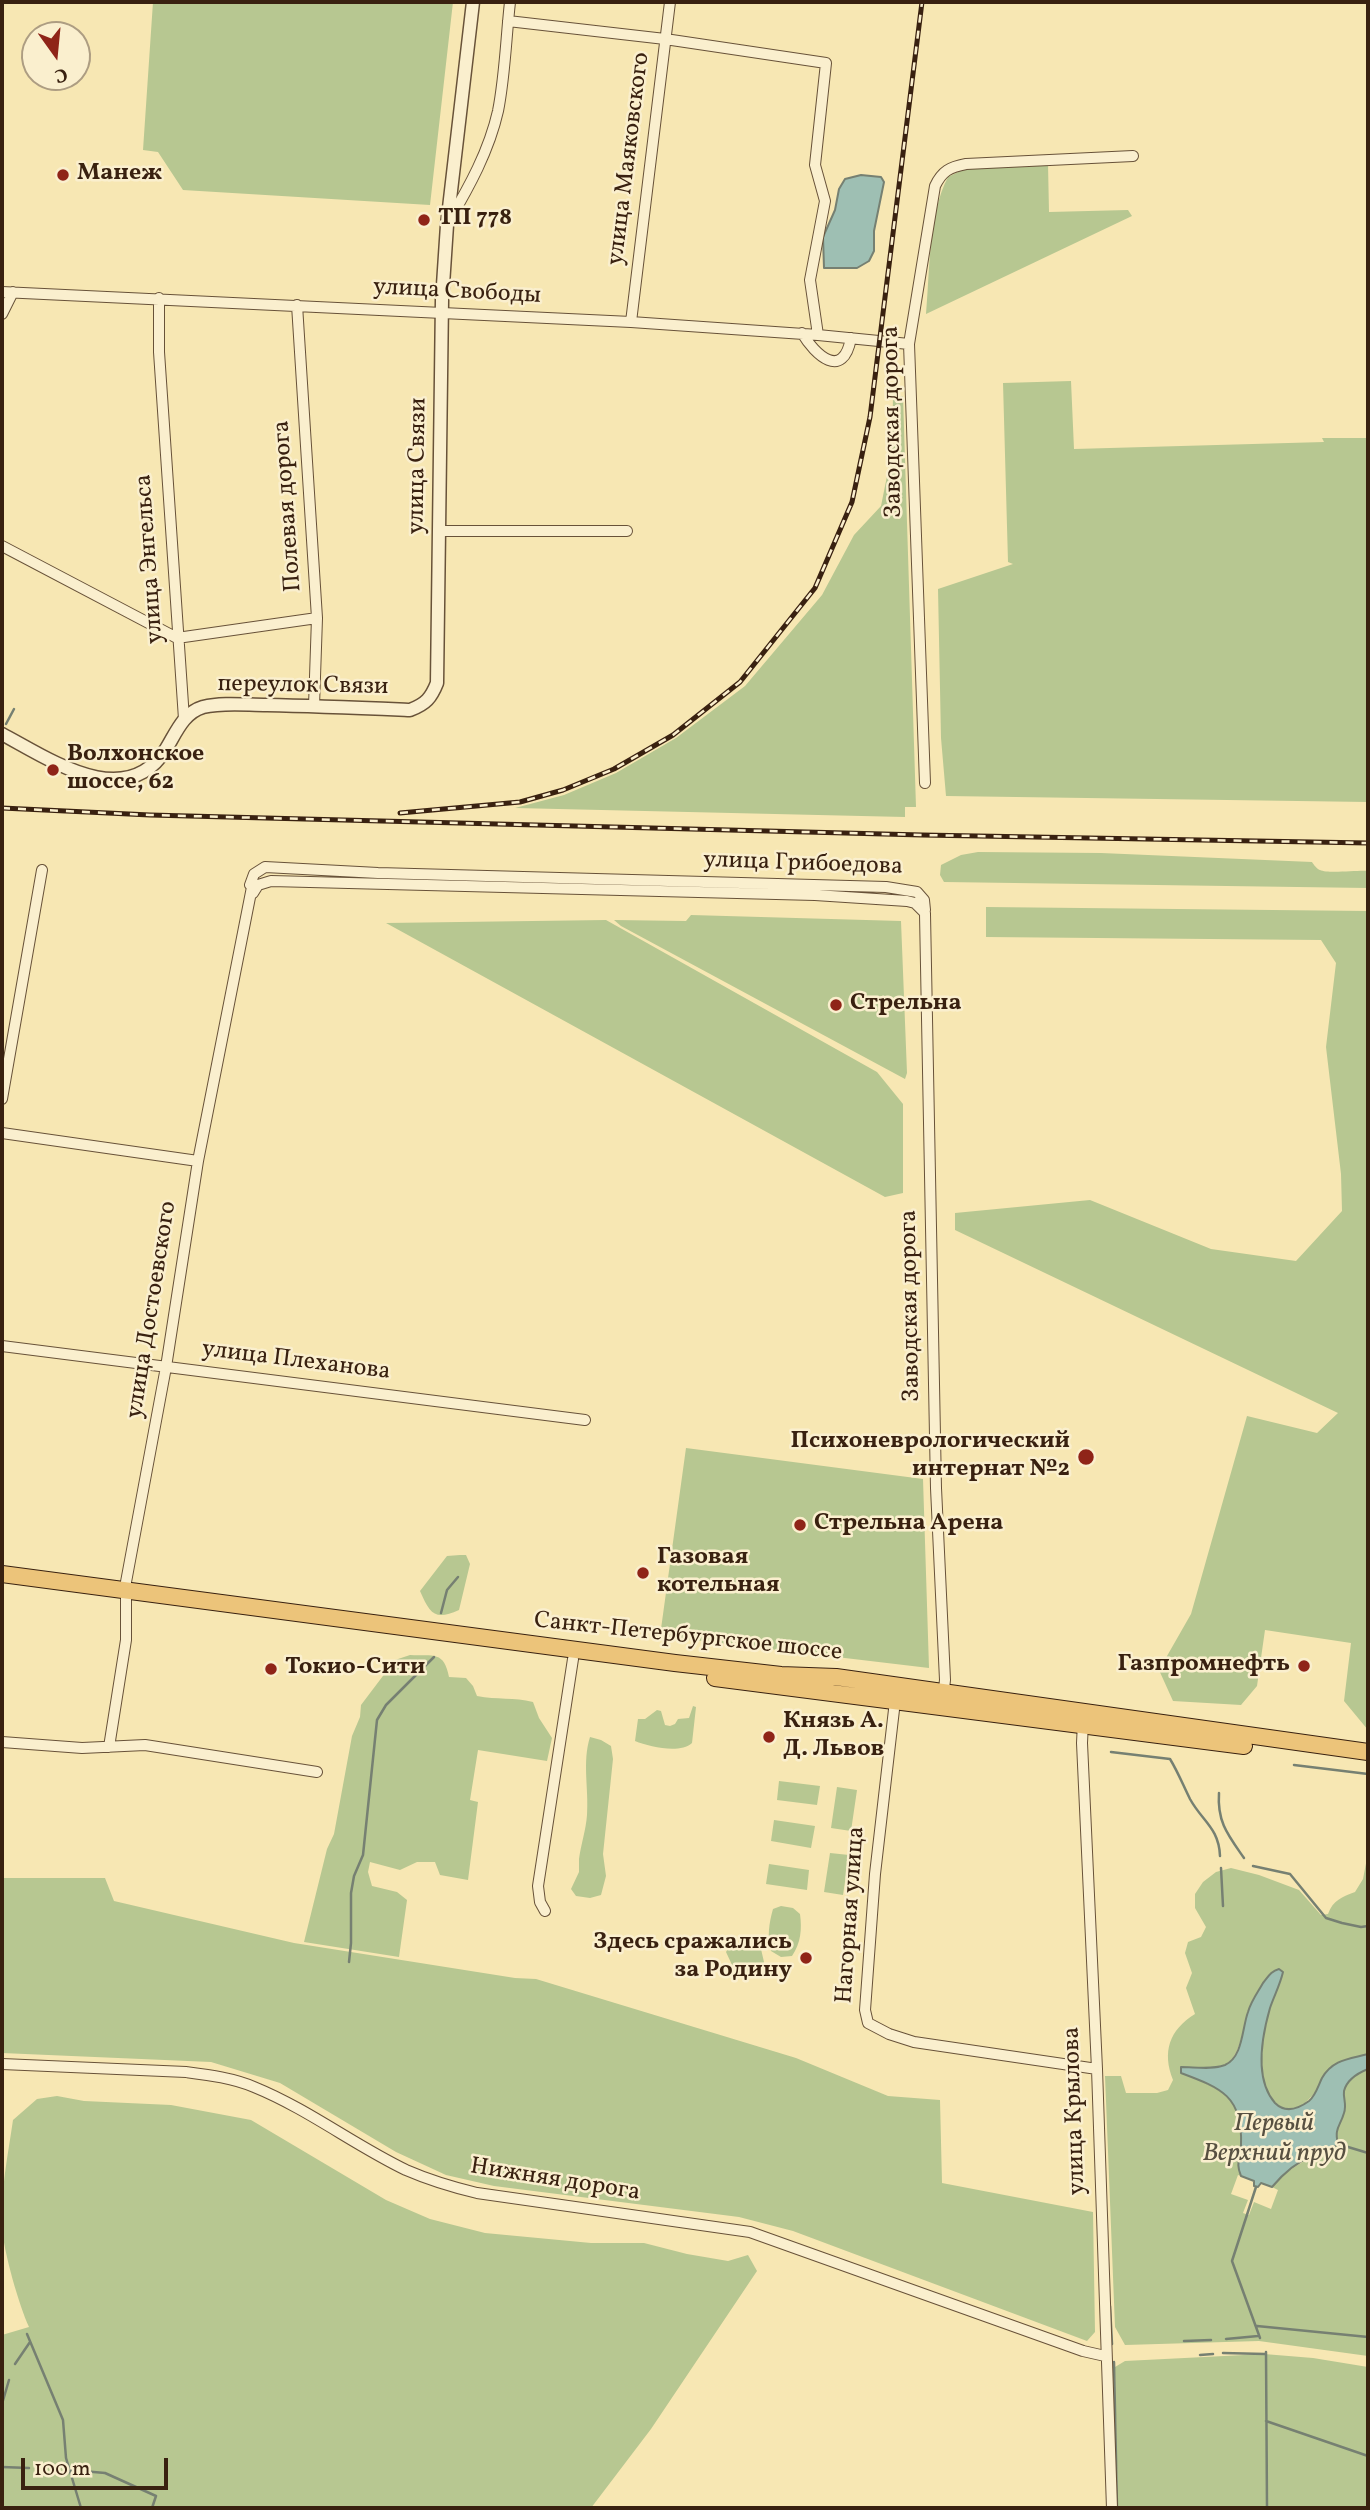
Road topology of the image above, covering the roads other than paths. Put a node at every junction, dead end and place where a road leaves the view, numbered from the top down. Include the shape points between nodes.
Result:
1 (473, 2) edge
2 (510, 2) edge
3 (670, 2) edge
4 (508, 21) junction
5 (665, 38) junction
6 (1133, 156) dead end
7 (447, 225) junction
8 (7, 292) edge
9 (159, 298) junction
10 (297, 305) junction
11 (2, 314) edge
12 (442, 315) junction
13 (631, 322) junction
14 (802, 333) junction
15 (818, 334) junction
16 (851, 338) junction
17 (909, 344) junction
18 (438, 531) junction
19 (627, 531) dead end
20 (2, 546) edge
21 (317, 618) junction
22 (177, 638) junction
23 (424, 705) joint
24 (314, 706) junction
25 (184, 719) junction
26 (2, 734) edge
27 (925, 783) dead end
28 (42, 870) dead end
29 (253, 882) dead end
30 (249, 897) junction
31 (924, 909) joint
32 (2, 1099) edge
33 (2, 1133) edge
34 (198, 1161) junction
35 (2, 1346) edge
36 (166, 1367) junction
37 (585, 1420) dead end
38 (2, 1574) edge
39 (2, 1585) edge
40 (127, 1596) junction
41 (573, 1659) junction
42 (942, 1700) junction
43 (895, 1701) junction
44 (1084, 1719) junction
45 (2, 1742) edge
46 (109, 1747) junction
47 (1368, 1752) edge
48 (1368, 1762) edge
49 (317, 1772) dead end
50 (545, 1911) dead end
51 (2, 2064) edge
52 (1097, 2069) junction
53 (1105, 2356) junction
54 (1112, 2508) edge

1 - 7 street, улица Связи
2 - 4 street, улица Связи
3 - 5 street, улица Маяковского
4 - 5 street
4 - 7 street, улица Связи via 498,111 470,186
5 - 13 street, улица Маяковского
5 - 15 street via 826,63 815,165 825,201 810,280
6 - 17 street, Заводская дорога via 966,164 941,174 932,197
7 - 12 street, улица Связи
8 - 9 street, улица Свободы
8 - 11 street
9 - 10 street, улица Свободы
9 - 22 street, улица Энгельса
10 - 12 street, улица Свободы
10 - 21 street, Полевая дорога
12 - 13 street, улица Свободы
12 - 18 street, улица Связи
13 - 14 street, улица Свободы
14 - 15 street, улица Свободы
14 - 16 street via 818,354 833,361 846,353
15 - 16 street, улица Свободы
16 - 17 street, улица Свободы
17 - 27 street, Заводская дорога
18 - 19 street
18 - 23 street, улица Связи via 437,682
20 - 22 street
21 - 22 street
21 - 24 street, Полевая дорога
22 - 25 street, улица Энгельса
23 - 24 street, переулок Связи via 410,710
24 - 25 street, переулок Связи via 222,704 193,711
25 - 26 street via 148,771 128,779 85,774
28 - 32 street
29 - 30 street, улица Достоевского
30 - 31 street, улица Грибоедова via 264,882 282,881 815,895 907,901
30 - 34 street, улица Достоевского
31 - 42 street, Заводская дорога
33 - 34 street
34 - 36 street, улица Достоевского
35 - 36 street, улица Плеханова
36 - 37 street, улица Плеханова
36 - 40 street, улица Достоевского
38 - 40 main road, Санкт-Петербургское шоссе
39 - 40 main road, Санкт-Петербургское шоссе
40 - 41 main road, Санкт-Петербургское шоссе
40 - 42 main road, Санкт-Петербургское шоссе via 781,1675 836,1677
40 - 46 street, улица Достоевского via 126,1640
41 - 43 main road, Санкт-Петербургское шоссе
41 - 50 street via 538,1886
42 - 43 main road, Санкт-Петербургское шоссе
42 - 44 main road, Санкт-Петербургское шоссе
43 - 52 street, Нагорная улица via 875,1874 865,2010 868,2023 914,2042
44 - 47 main road, Санкт-Петербургское шоссе
44 - 48 main road, Санкт-Петербургское шоссе
44 - 52 street, улица Крылова
45 - 46 street
46 - 49 street via 145,1745
51 - 53 street, Нижняя дорога via 216,2076 286,2101 404,2169 440,2184 750,2232
52 - 53 street, улица Крылова
53 - 54 street, улица Крылова

